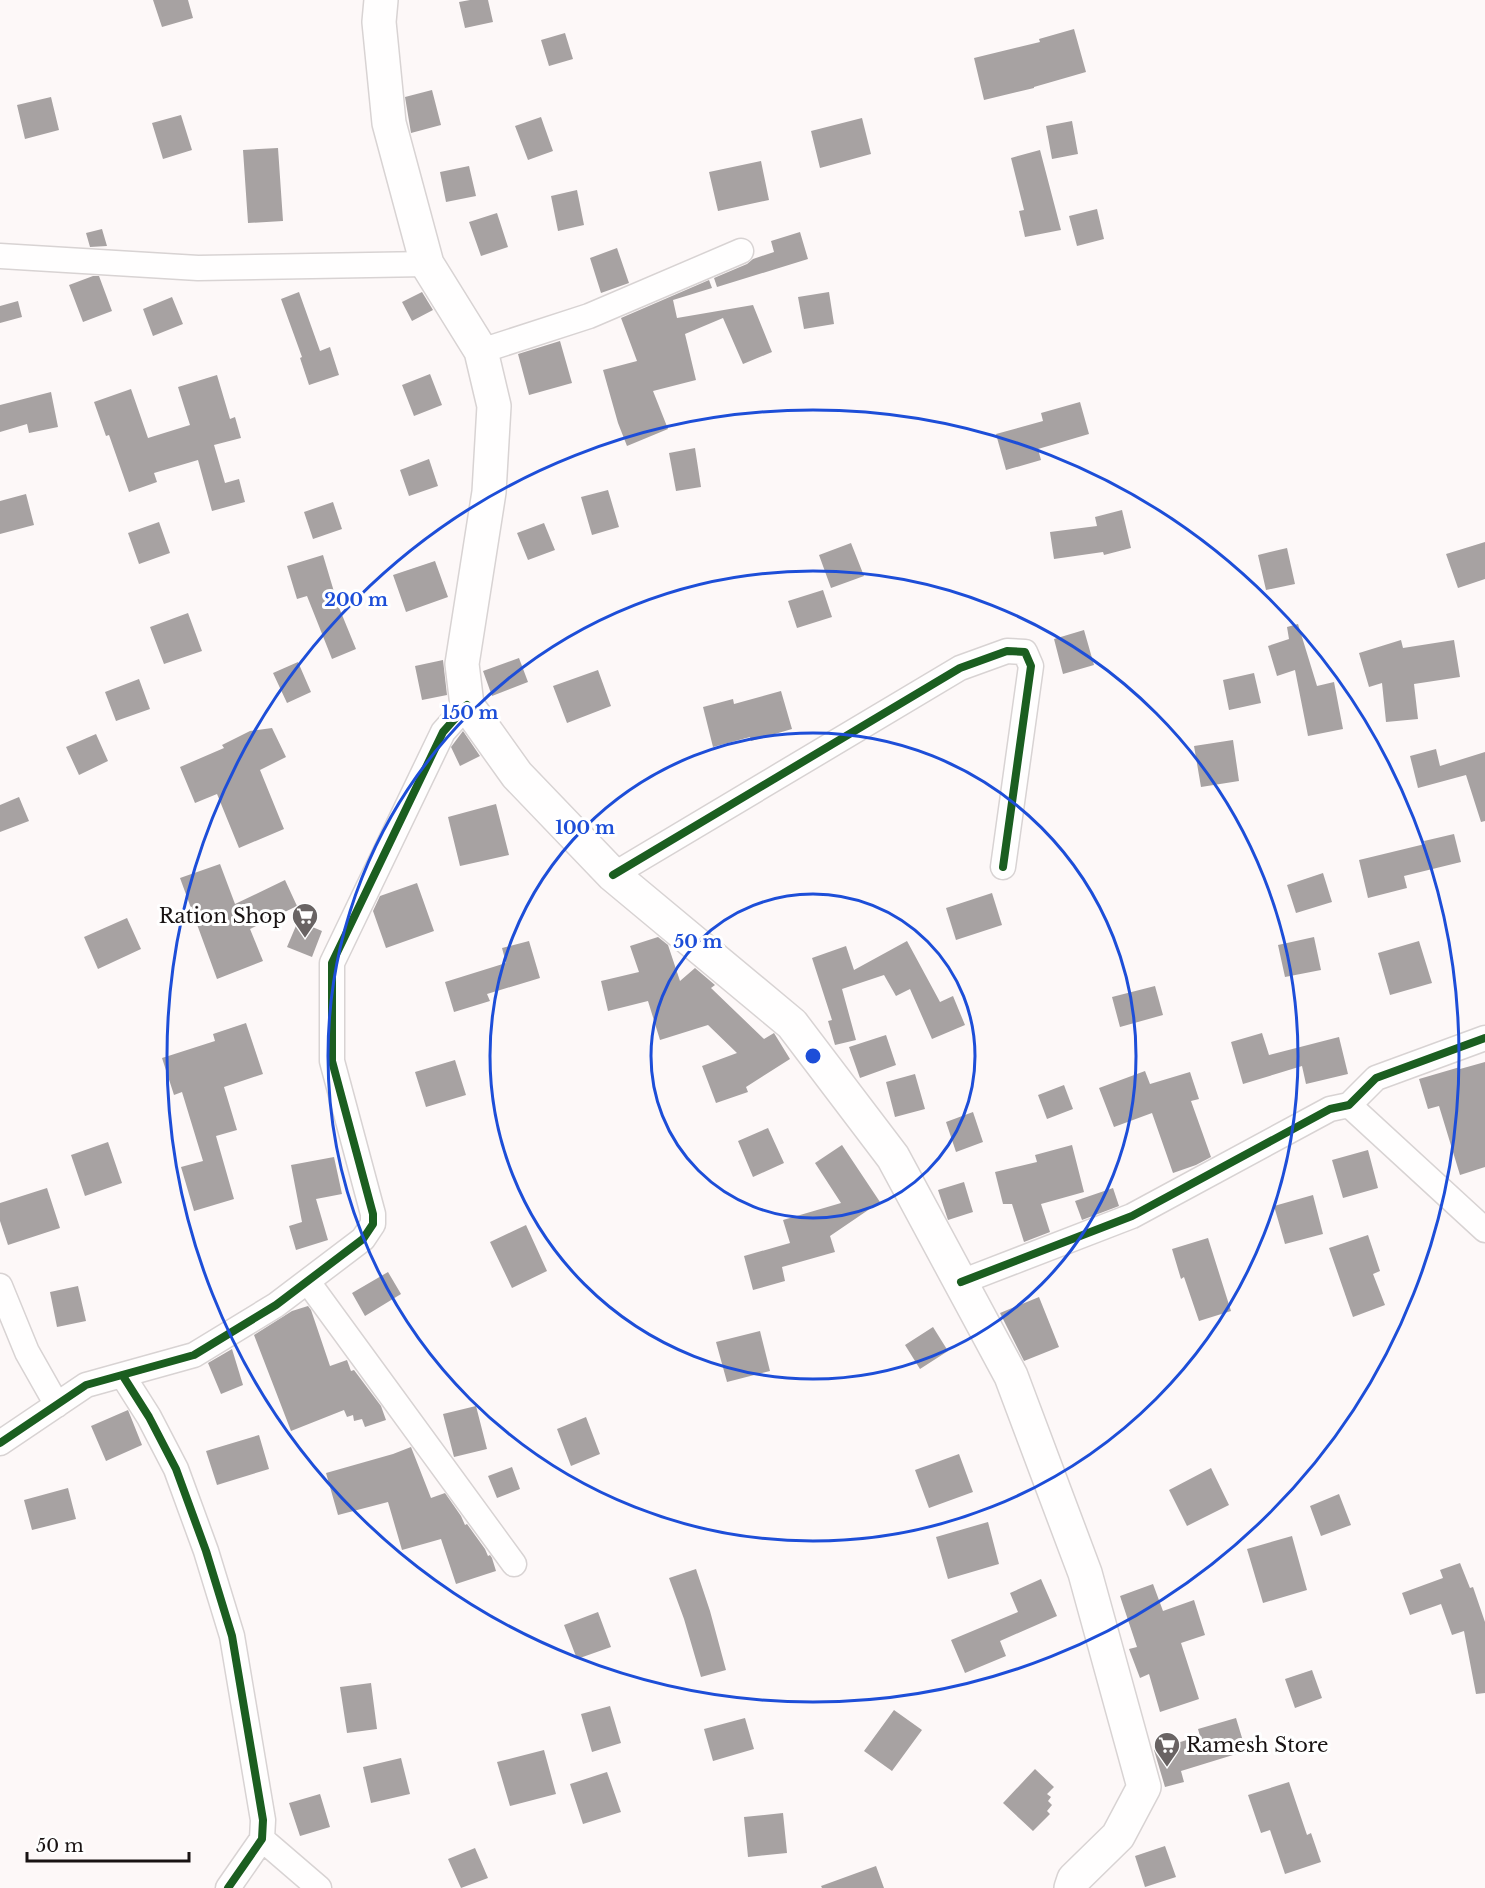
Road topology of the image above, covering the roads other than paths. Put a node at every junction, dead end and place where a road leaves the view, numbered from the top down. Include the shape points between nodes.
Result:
1 (381, 0) edge
2 (741, 251) dead end
3 (0, 256) edge
4 (427, 264) junction
5 (481, 351) junction
6 (467, 705) junction
7 (1003, 867) dead end
8 (613, 875) junction
9 (1485, 1038) edge
10 (1349, 1106) junction
11 (1485, 1230) edge
12 (308, 1282) junction
13 (961, 1282) junction
14 (0, 1286) edge
15 (123, 1376) junction
16 (57, 1405) junction
17 (0, 1443) edge
18 (514, 1564) dead end
19 (262, 1839) junction
20 (228, 1888) edge
21 (319, 1888) edge
22 (1071, 1888) edge

1 - 4 main road via 378,22 389,123
2 - 5 street via 590,316
3 - 4 street via 198,268
4 - 5 main road
5 - 6 main road via 494,406 489,492 462,664
6 - 8 main road via 517,775
6 - 12 street via 443,732 332,963 332,1061 373,1224 363,1239
7 - 8 street via 1031,666 1025,652 1007,651 960,668
8 - 13 main road via 792,1024 892,1157
9 - 10 street via 1376,1078
10 - 11 street
10 - 13 street via 1330,1109 1132,1216
12 - 15 street via 194,1355
12 - 18 street
13 - 22 main road via 1011,1376 1085,1573 1144,1786 1118,1836 1074,1879
14 - 16 street via 27,1353
15 - 16 street via 86,1385
15 - 19 street via 176,1469 232,1636 263,1820
16 - 17 street
19 - 20 street
19 - 21 street

